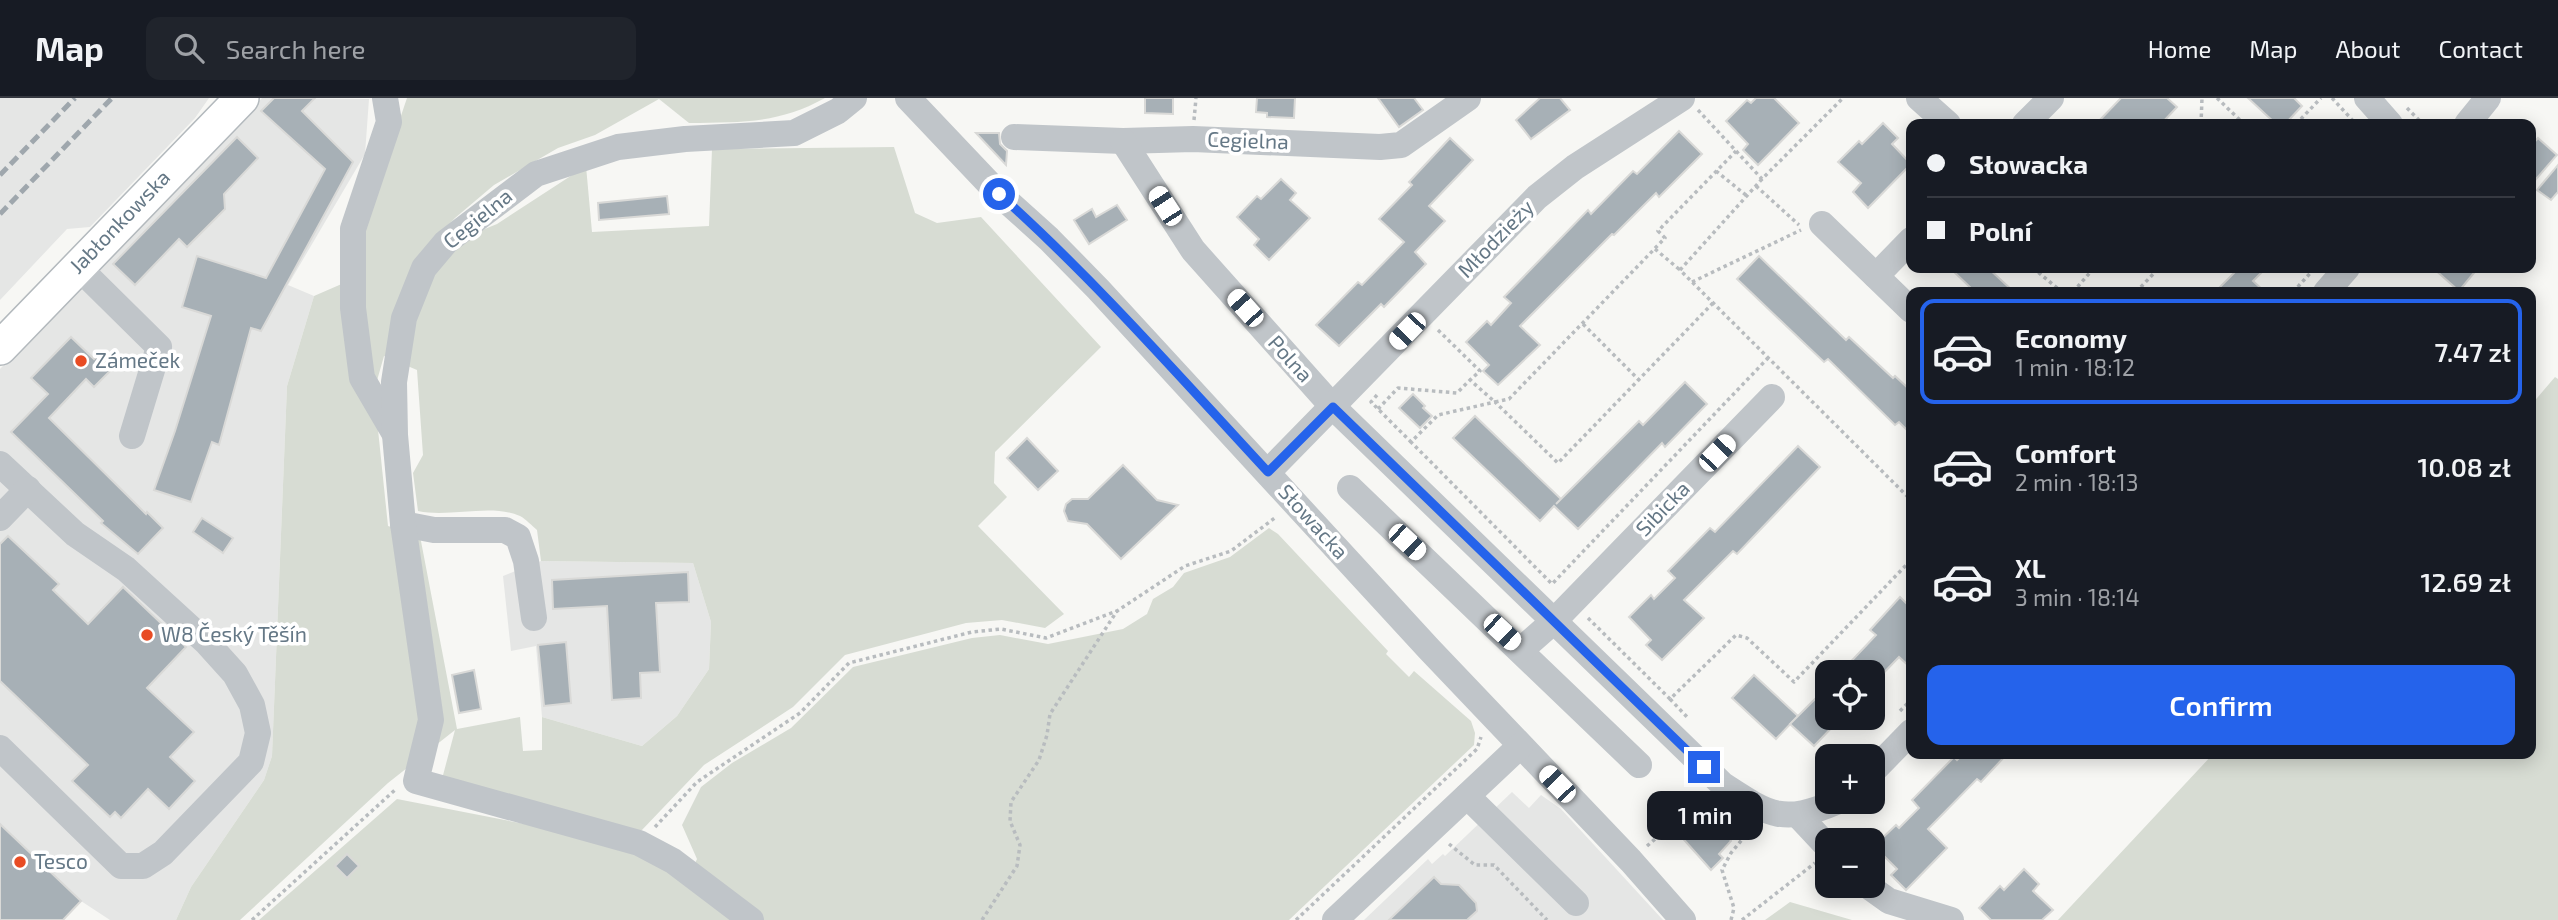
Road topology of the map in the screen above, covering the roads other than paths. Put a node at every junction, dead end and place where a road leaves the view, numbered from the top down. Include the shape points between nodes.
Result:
1 (242, 98) edge
2 (385, 98) edge
3 (854, 98) edge
4 (908, 98) edge
5 (1468, 98) edge
6 (1919, 98) edge
7 (2051, 98) edge
8 (2367, 98) edge
9 (2488, 98) edge
10 (1688, 102) edge
11 (2398, 116) edge
12 (1942, 119) edge
13 (2030, 119) edge
14 (2471, 119) edge
15 (1014, 137) dead end
16 (1123, 141) junction
17 (1822, 224) dead end
18 (1906, 245) edge
19 (77, 266) junction
20 (2343, 273) edge
21 (1876, 276) junction
22 (2330, 287) edge
23 (1906, 305) edge
24 (0, 348) edge
25 (1772, 397) dead end
26 (1333, 407) junction
27 (395, 435) junction
28 (132, 436) dead end
29 (0, 464) edge
30 (1268, 472) junction
31 (1350, 488) dead end
32 (28, 489) junction
33 (0, 518) edge
34 (403, 524) junction
35 (534, 618) dead end
36 (1554, 621) junction
37 (1521, 650) junction
38 (1906, 737) edge
39 (1520, 746) junction
40 (0, 748) edge
41 (1885, 759) edge
42 (1639, 765) dead end
43 (1466, 796) junction
44 (1815, 809) edge
45 (1798, 815) junction
46 (1815, 839) edge
47 (1885, 898) edge
48 (1576, 903) dead end
49 (751, 920) edge
50 (1335, 920) edge
51 (1683, 920) edge
52 (1951, 920) edge

1 - 19 main road, Jabłonkowska
2 - 27 street via 389,122 352,229 353,308 362,378
3 - 27 street, Cegielna via 794,133 618,147 536,174 446,242 424,268 404,318 394,382
4 - 30 street, Słowacka via 1098,289
5 - 16 street, Cegielna via 1401,145
6 - 12 street
7 - 13 street
8 - 11 street
9 - 14 street
10 - 26 street, Młodzieży via 1575,167 1537,197
15 - 16 street, Cegielna
16 - 26 street, Polna via 1193,250
17 - 21 street
18 - 21 street
19 - 24 main road, Jabłonkowska
19 - 28 street via 159,347
20 - 22 street
21 - 23 street
25 - 36 street, Sibicka
26 - 30 street, Młodzieży
26 - 36 street, Polna
27 - 34 street, Cegielna
29 - 32 street
30 - 39 street, Słowacka via 1284,514
31 - 37 street
32 - 33 street
32 - 40 street via 207,643 235,674 252,705 258,733 251,762 163,853 144,866 121,866
34 - 35 street via 434,530 505,530 518,537
34 - 49 street, Cegielna via 431,720 416,781 639,843 673,861
36 - 37 street, Sibicka
36 - 45 street, Polna via 1723,785 1764,811
37 - 42 street
38 - 41 street
39 - 43 street
39 - 51 street, Słowacka
43 - 48 street
43 - 50 street
44 - 45 street
45 - 46 street
47 - 52 street

